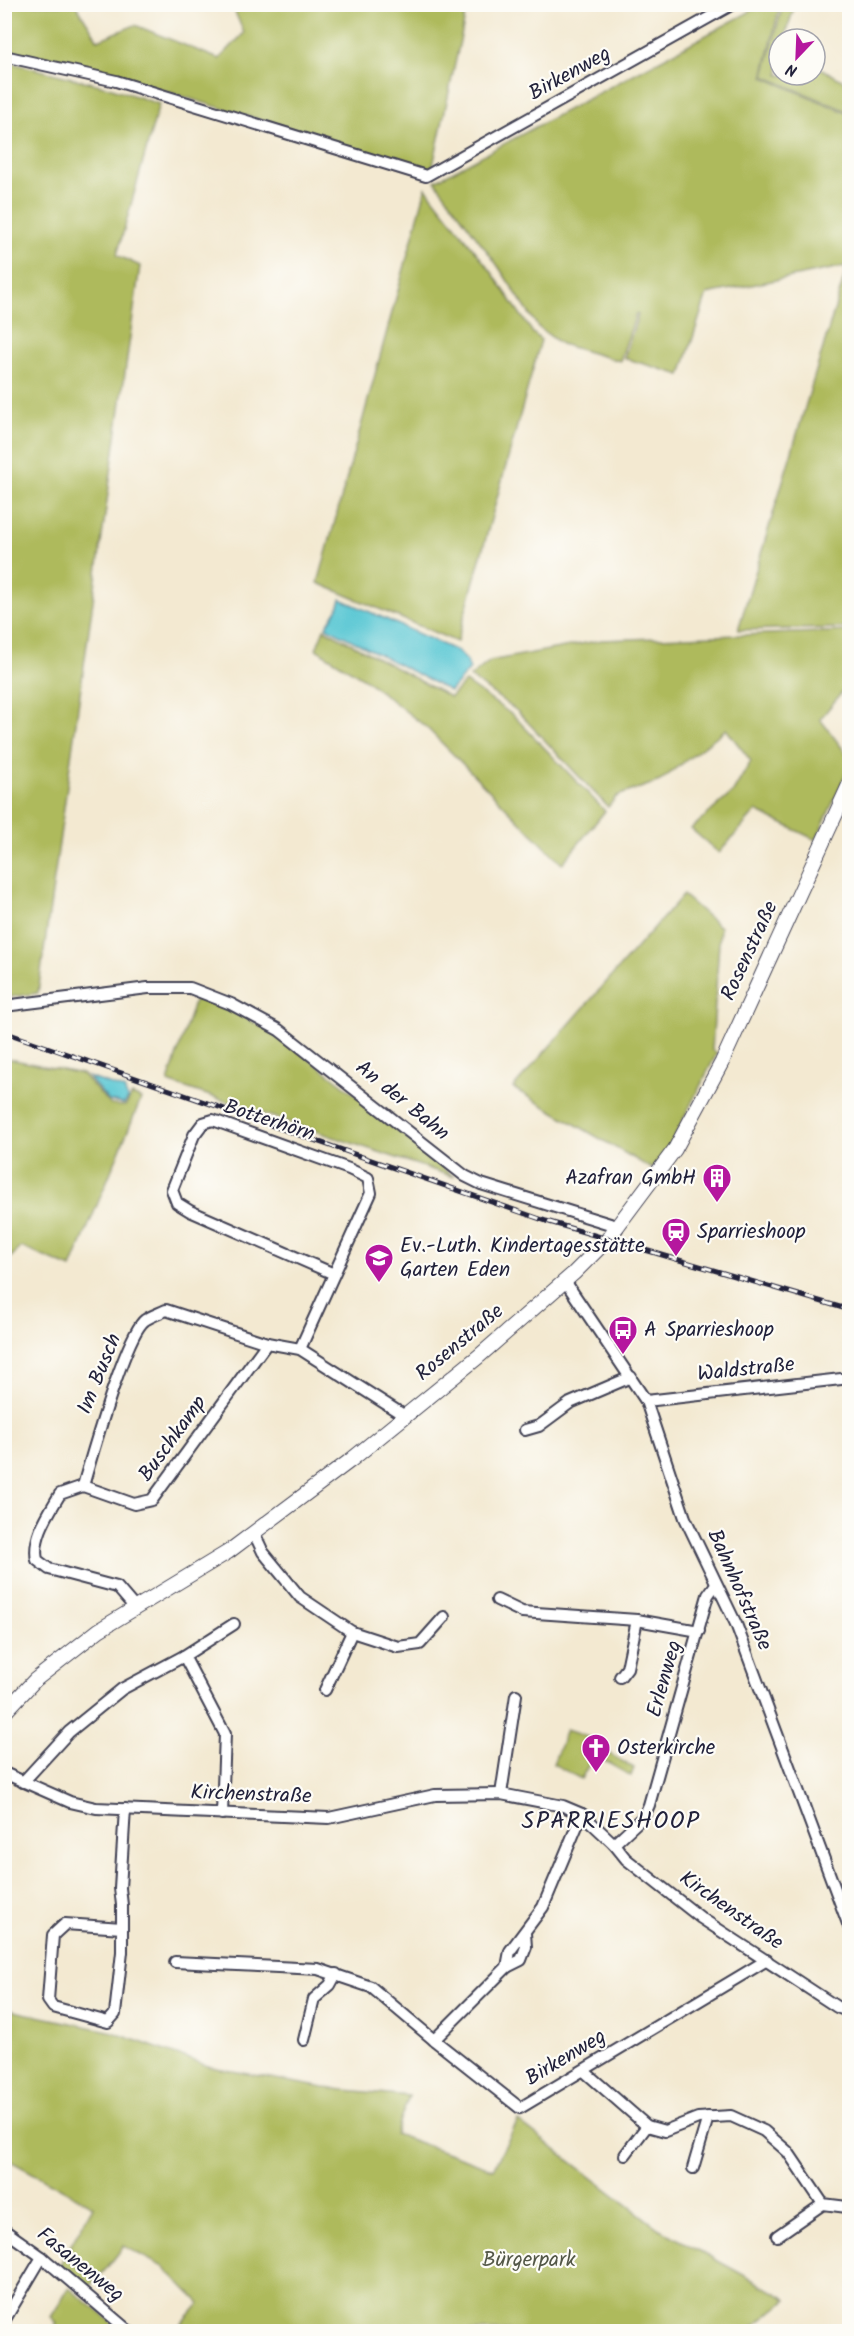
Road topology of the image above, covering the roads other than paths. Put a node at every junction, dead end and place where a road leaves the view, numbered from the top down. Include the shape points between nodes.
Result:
1 (733, 4) edge
2 (4, 56) edge
3 (849, 783) edge
4 (4, 1006) edge
5 (617, 1229) junction
6 (334, 1274) junction
7 (566, 1281) junction
8 (267, 1343) junction
9 (300, 1349) junction
10 (631, 1377) junction
11 (849, 1378) edge
12 (646, 1401) junction
13 (405, 1416) junction
14 (525, 1430) dead end
15 (83, 1486) junction
16 (254, 1533) junction
17 (716, 1584) junction
18 (497, 1600) dead end
19 (135, 1608) junction
20 (444, 1617) dead end
21 (637, 1620) junction
22 (234, 1624) dead end
23 (699, 1630) junction
24 (352, 1632) junction
25 (184, 1656) junction
26 (620, 1677) dead end
27 (325, 1690) dead end
28 (516, 1695) dead end
29 (4, 1713) edge
30 (4, 1773) edge
31 (23, 1782) junction
32 (501, 1794) junction
33 (125, 1809) junction
34 (222, 1814) junction
35 (582, 1814) junction
36 (614, 1844) junction
37 (122, 1928) junction
38 (849, 1929) edge
39 (767, 1960) junction
40 (175, 1962) dead end
41 (336, 1974) junction
42 (849, 2012) edge
43 (304, 2040) dead end
44 (434, 2040) junction
45 (584, 2071) junction
46 (708, 2117) junction
47 (647, 2126) junction
48 (625, 2154) dead end
49 (693, 2168) dead end
50 (823, 2204) junction
51 (849, 2205) edge
52 (4, 2229) edge
53 (777, 2236) dead end
54 (42, 2257) junction
55 (4, 2321) edge
56 (130, 2331) edge

1 - 2 street, Birkenweg via 426,176 116,81
3 - 5 main road, Rosenstraße via 722,1062 675,1149
4 - 5 street, An der Bahn via 148,988 189,988 231,1004 279,1030 465,1176
5 - 7 main road, Rosenstraße
6 - 6 street, Botterhörn via 371,1193 368,1178 213,1120 203,1123 194,1135 172,1190 177,1203
6 - 9 street, Botterhörn
7 - 10 street, Bahnhofstraße
7 - 13 main road, Rosenstraße
8 - 9 street, Im Busch
8 - 15 street, Buschkamp via 152,1500 134,1504
8 - 15 street, Im Busch via 166,1310 144,1321 131,1344 102,1421
9 - 13 street, Im Busch
10 - 12 street, Bahnhofstraße
10 - 14 street via 570,1403 539,1426
11 - 12 street, Waldstraße
12 - 17 street, Bahnhofstraße via 686,1518
13 - 16 main road, Rosenstraße
15 - 19 street via 60,1494 42,1525 37,1560 49,1569 117,1587
16 - 19 main road, Rosenstraße
16 - 24 street via 300,1597
17 - 23 street, Erlenweg via 708,1595
17 - 38 street, Bahnhofstraße via 736,1624
18 - 21 street via 522,1612
19 - 29 main road, Rosenstraße via 99,1630 35,1680
20 - 24 street via 420,1644 398,1647
21 - 23 street
21 - 26 street via 627,1668
22 - 25 street
23 - 36 street, Erlenweg via 650,1805 644,1816
24 - 27 street
25 - 31 street via 122,1689 69,1732
25 - 34 street via 225,1734
28 - 32 street
30 - 31 street, Kirchenstraße
31 - 33 street, Kirchenstraße via 70,1802
32 - 34 street, Kirchenstraße via 435,1795 329,1818
32 - 35 street, Kirchenstraße via 563,1806
33 - 34 street, Kirchenstraße
33 - 37 street via 120,1888
35 - 36 street, Kirchenstraße
35 - 44 street via 543,1907 510,1951 507,1966
36 - 39 street, Kirchenstraße via 626,1859 701,1918
37 - 37 street via 115,2014 108,2022 53,2007 48,2000 53,1935 58,1928 65,1924
39 - 42 street, Kirchenstraße
39 - 45 street, Birkenweg
40 - 41 street, Birkenweg via 318,1969
41 - 43 street via 315,1999
41 - 44 street, Birkenweg via 371,1987
44 - 45 street, Birkenweg via 520,2108
45 - 47 street
46 - 47 street via 664,2131
46 - 49 street
46 - 50 street via 731,2116 764,2131 788,2152
47 - 48 street
50 - 51 street
50 - 53 street
52 - 54 street, Fasanenweg
54 - 55 street
54 - 56 street, Fasanenweg

